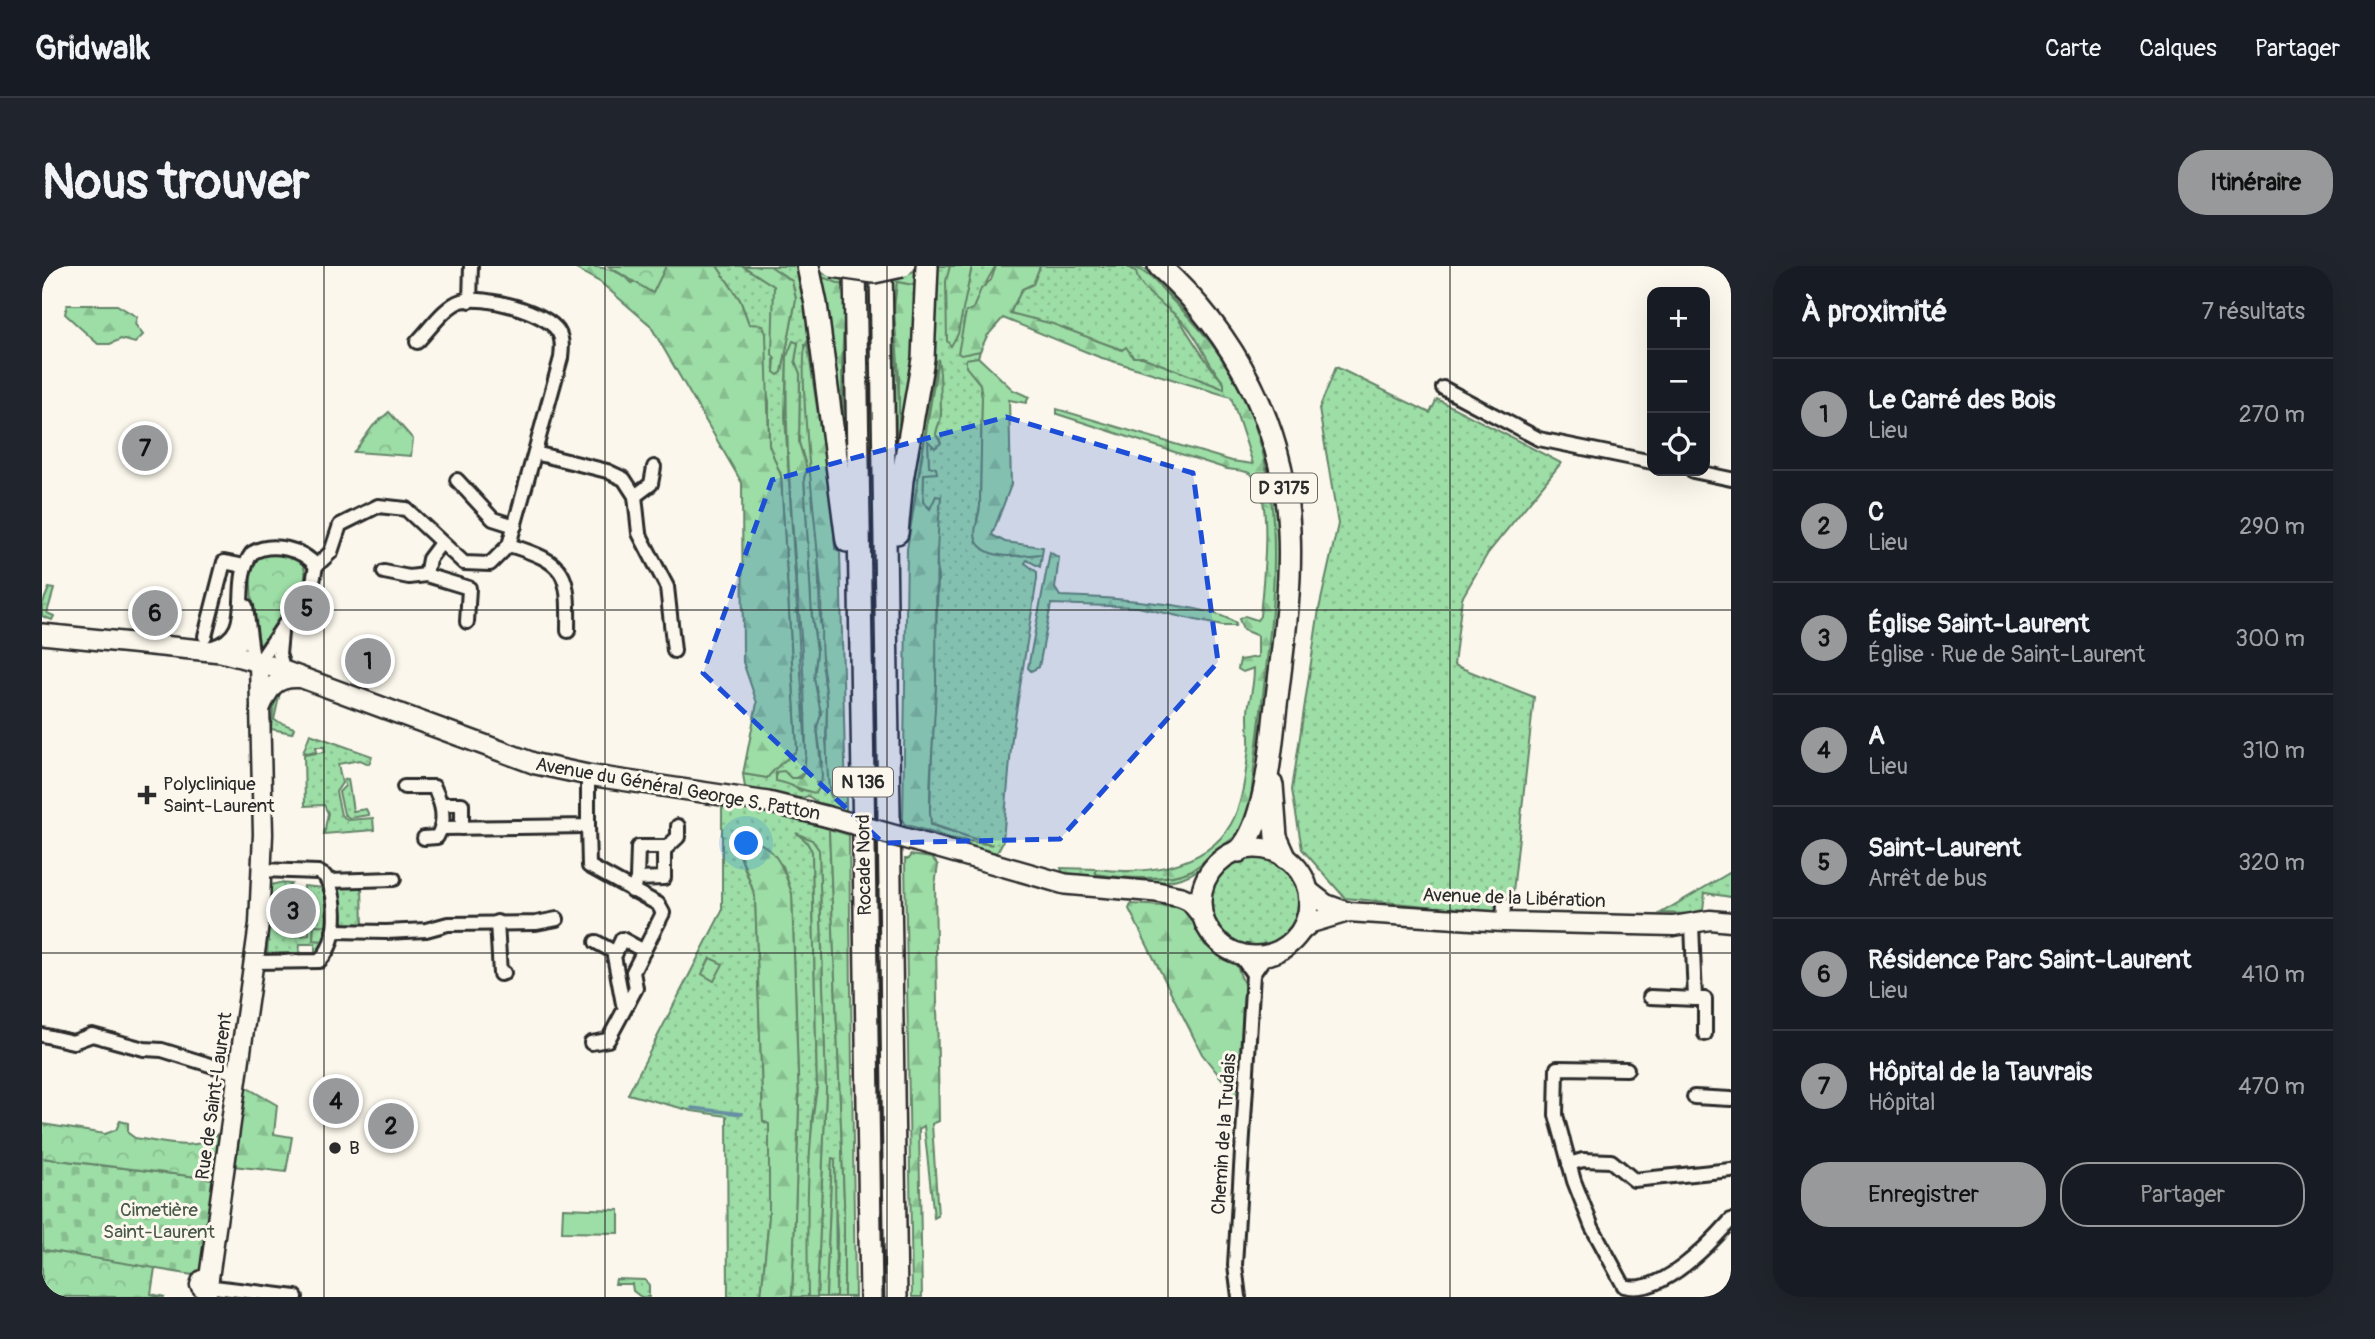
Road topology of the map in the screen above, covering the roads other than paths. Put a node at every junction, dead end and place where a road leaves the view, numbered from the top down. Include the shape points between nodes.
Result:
1 (471, 266) edge
2 (808, 266) edge
3 (832, 266) edge
4 (855, 266) edge
5 (881, 266) edge
6 (902, 266) edge
7 (927, 266) edge
8 (1159, 266) edge
9 (470, 301) junction
10 (417, 342) dead end
11 (1443, 388) dead end
12 (535, 453) junction
13 (1647, 461) edge
14 (654, 467) dead end
15 (1710, 475) edge
16 (1731, 479) edge
17 (457, 480) dead end
18 (635, 496) junction
19 (515, 526) junction
20 (441, 543) junction
21 (509, 545) junction
22 (244, 566) junction
23 (316, 566) junction
24 (384, 572) dead end
25 (426, 575) junction
26 (243, 582) junction
27 (247, 620) junction
28 (467, 622) dead end
29 (281, 629) junction
30 (568, 631) dead end
31 (42, 634) edge
32 (203, 643) junction
33 (674, 651) dead end
34 (222, 652) junction
35 (256, 661) junction
36 (291, 675) junction
37 (258, 715) junction
38 (1271, 748) junction
39 (588, 775) junction
40 (404, 787) dead end
41 (889, 793) junction
42 (442, 804) junction
43 (678, 825) dead end
44 (588, 826) junction
45 (442, 828) junction
46 (462, 828) junction
47 (424, 838) dead end
48 (664, 850) junction
49 (1239, 850) junction
50 (864, 853) junction
51 (1285, 857) junction
52 (262, 870) junction
53 (1212, 870) junction
54 (394, 879) dead end
55 (328, 881) junction
56 (635, 885) junction
57 (1308, 890) junction
58 (1157, 892) junction
59 (1348, 912) junction
60 (1203, 917) junction
61 (556, 919) dead end
62 (496, 922) junction
63 (1731, 922) edge
64 (1692, 924) junction
65 (333, 931) junction
66 (1300, 932) junction
67 (596, 942) dead end
68 (644, 951) junction
69 (615, 953) junction
70 (1239, 954) junction
71 (1266, 955) junction
72 (255, 962) junction
73 (504, 973) dead end
74 (1253, 974) junction
75 (1650, 997) dead end
76 (1695, 999) junction
77 (628, 1003) junction
78 (1705, 1034) dead end
79 (42, 1035) edge
80 (591, 1043) dead end
81 (1626, 1069) dead end
82 (239, 1074) junction
83 (1694, 1097) dead end
84 (1731, 1099) edge
85 (1569, 1164) junction
86 (1731, 1170) edge
87 (1731, 1220) edge
88 (209, 1289) edge
89 (296, 1297) edge
90 (871, 1297) edge
91 (897, 1297) edge
92 (1239, 1297) edge

1 - 9 street
2 - 50 highway via 850,566
3 - 6 highway, bridge via 860,272
4 - 50 highway, Rocade Nord / N 136
5 - 41 highway, Rocade Nord / N 136
7 - 41 highway via 923,359 898,527
8 - 38 highway, D 3175 via 1205,313 1239,361 1277,456 1288,513 1289,566
9 - 10 street via 453,306
9 - 12 street via 522,308 556,328 561,337 561,358
11 - 13 street via 1539,439
12 - 18 street via 607,471 624,479
12 - 19 street
14 - 18 street via 651,484
15 - 16 street
17 - 19 street via 493,519
18 - 33 street via 639,533 667,587
19 - 21 street
20 - 21 street via 464,563 482,565 495,561
20 - 23 street via 406,509 378,506 340,525 331,552
20 - 25 street via 429,559
21 - 30 street via 545,556 559,569 569,592
22 - 23 street via 252,553 264,547 303,554
22 - 26 street
22 - 32 street via 224,562
23 - 29 street via 313,582
24 - 25 street
25 - 28 street via 469,588
26 - 27 street
26 - 32 street via 236,632 228,642
27 - 34 street via 240,644
27 - 35 street
29 - 35 street
29 - 36 street via 279,654
31 - 32 main road, Avenue du Général George S. Patton
32 - 34 main road, Avenue du Général George S. Patton
34 - 35 main road, Avenue du Général George S. Patton
35 - 36 main road, Avenue du Général George S. Patton
35 - 37 street, Rue de Saint-Laurent
36 - 37 street, Rue de Saint-Laurent via 274,683
36 - 39 main road, Avenue du Général George S. Patton via 514,757
37 - 52 street, Rue de Saint-Laurent
38 - 49 highway, D 3175 via 1254,828
38 - 51 highway, D 3175 via 1273,820
39 - 44 street
39 - 58 main road, Avenue du Général George S. Patton, bridge via 754,799 1054,881
40 - 42 street via 434,787
41 - 91 highway, Rocade Nord / N 136
42 - 45 street
42 - 46 street via 462,804
43 - 48 street via 678,837
44 - 46 street
44 - 56 street via 589,866
45 - 46 street
45 - 47 street via 437,837
48 - 56 street via 664,878
48 - 56 street via 638,847
49 - 51 main road via 1268,849
49 - 53 main road
50 - 90 highway, Rocade Nord / N 136
51 - 57 main road via 1300,871
52 - 55 street via 318,872
52 - 72 street, Rue de Saint-Laurent
53 - 58 main road, Avenue du Général George S. Patton via 1190,884
53 - 60 main road via 1203,888
54 - 55 street
55 - 65 street
56 - 68 street via 663,913
57 - 59 street via 1326,904
57 - 66 main road via 1309,912
58 - 60 main road, Avenue du Général George S. Patton via 1190,901
59 - 64 street, Avenue de la Libération via 1504,913
59 - 66 street, Avenue de la Libération via 1311,923
60 - 70 main road via 1217,940
61 - 62 street
62 - 65 street via 412,931
62 - 73 street via 500,974
63 - 64 street, Avenue de la Libération
64 - 76 street
65 - 72 street via 328,954 319,961
66 - 71 main road via 1286,947
67 - 69 street
68 - 69 street via 622,939
68 - 77 street via 633,972 636,988
69 - 77 street via 623,1004
70 - 71 main road
70 - 74 street
71 - 74 street
72 - 82 street, Rue de Saint-Laurent
74 - 92 street, Chemin de la Trudais via 1235,1265
75 - 76 street
76 - 78 street via 1705,999
77 - 80 street via 608,1040
79 - 82 street via 73,1042 92,1035
81 - 85 street via 1557,1068 1556,1115
82 - 88 street, Rue de Saint-Laurent
83 - 84 street
85 - 86 street via 1611,1161 1634,1180
85 - 87 street via 1592,1227 1624,1286 1634,1291 1657,1290 1694,1261
88 - 89 street

